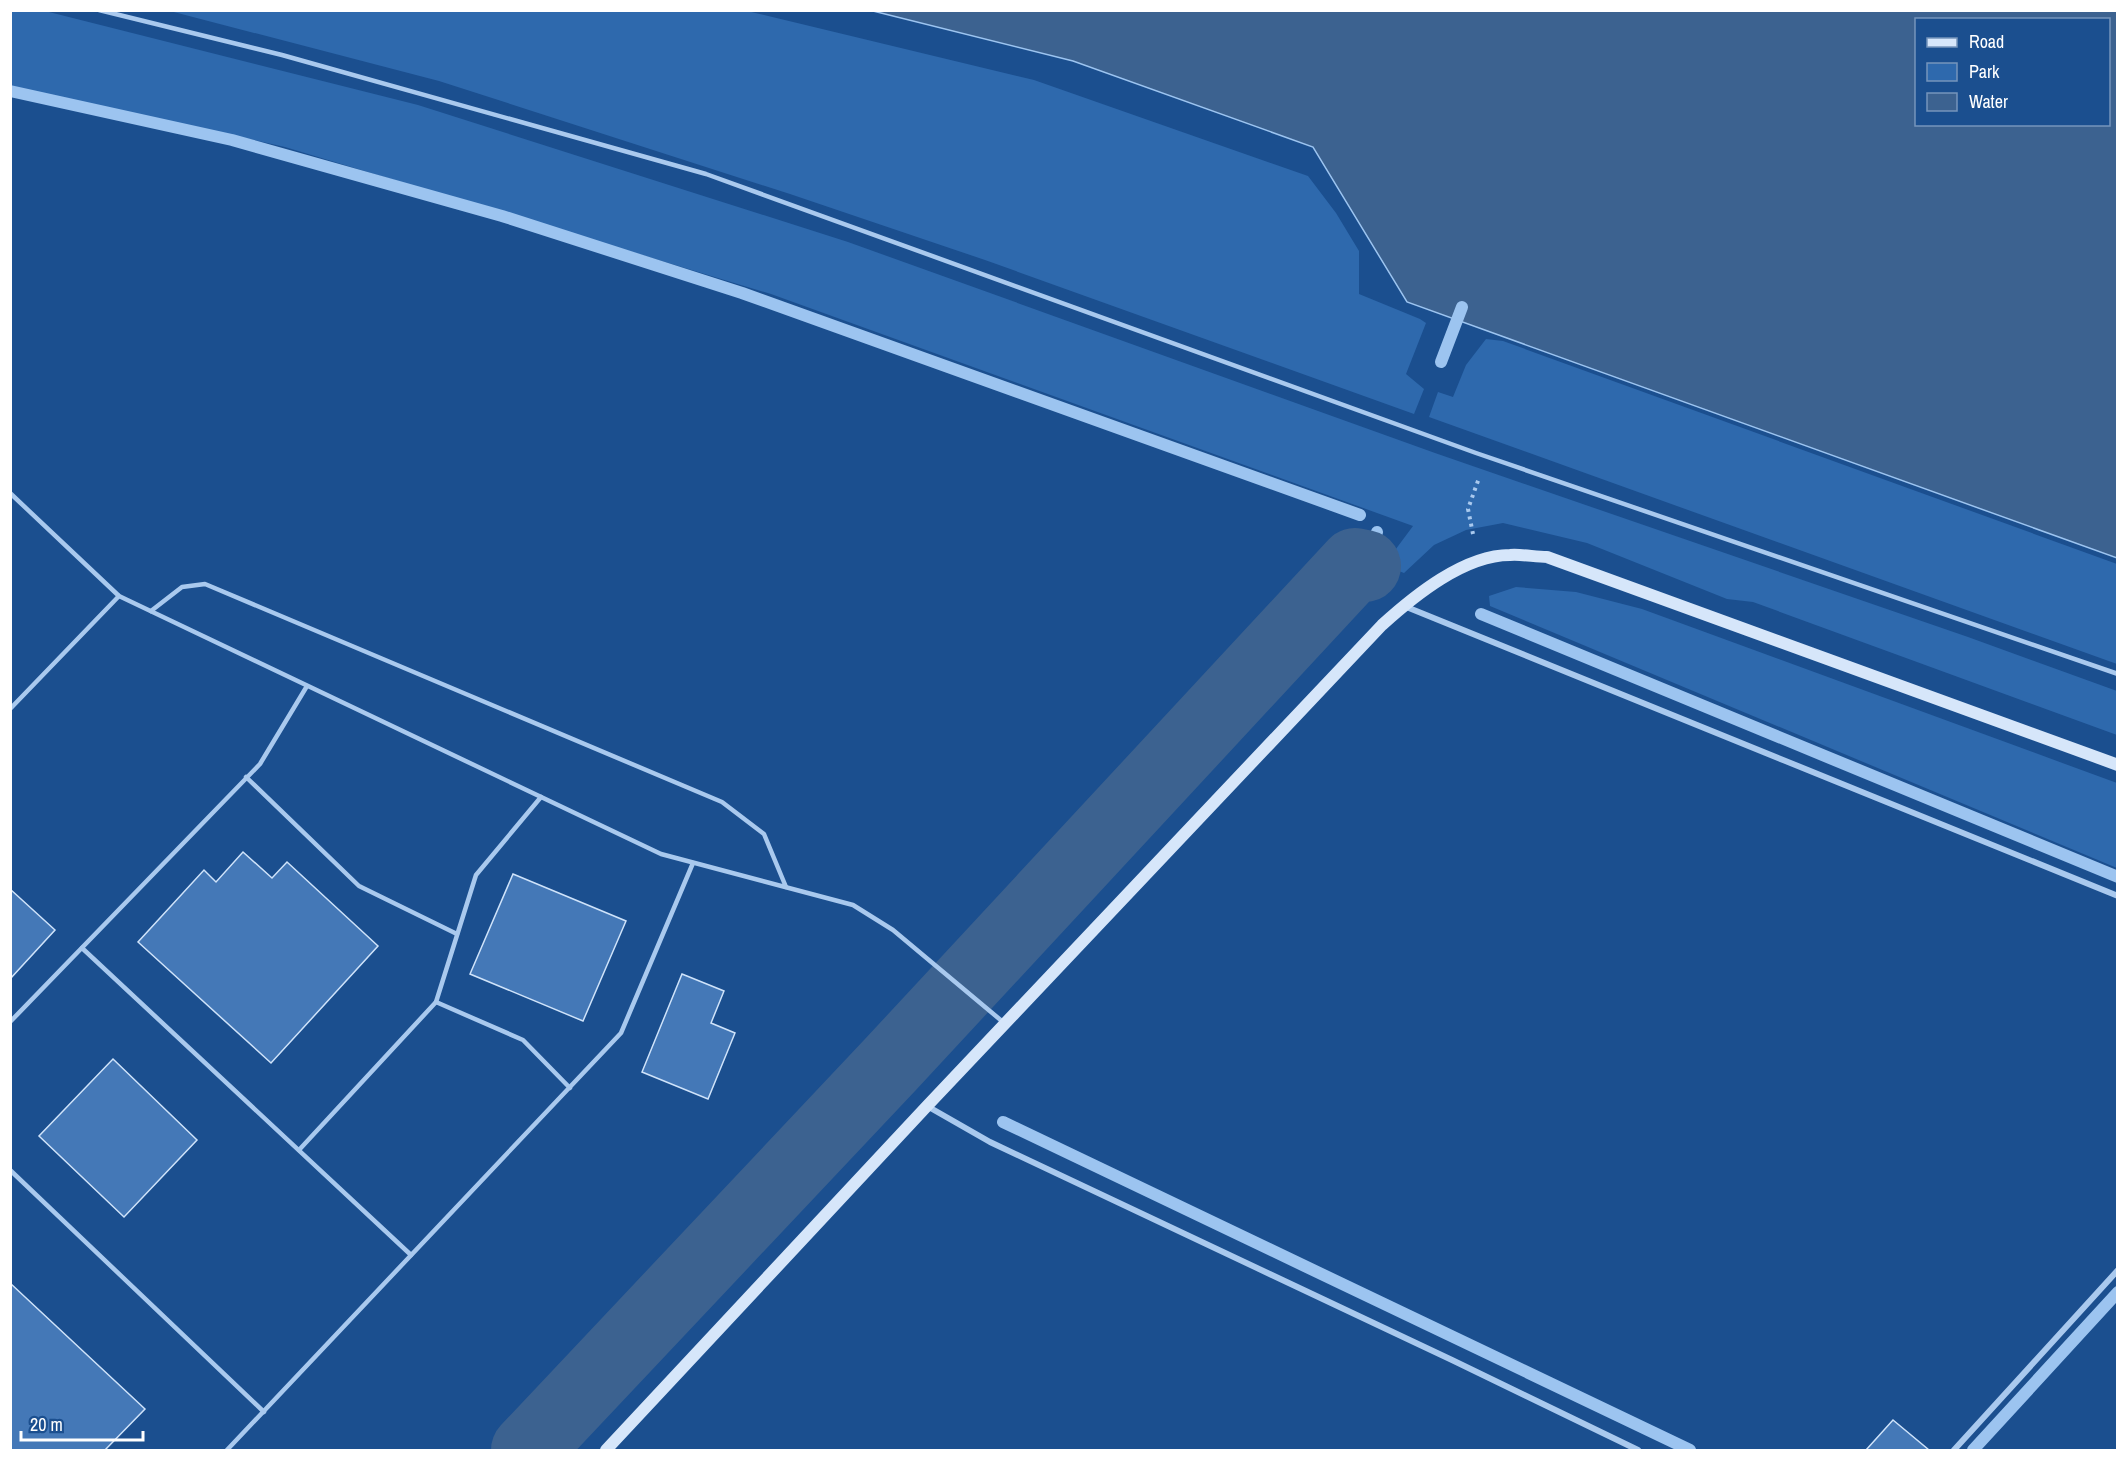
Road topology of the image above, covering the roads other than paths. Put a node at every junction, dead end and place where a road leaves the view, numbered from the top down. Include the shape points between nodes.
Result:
1 (99, 10) edge
2 (10, 493) edge
3 (119, 596) junction
4 (1403, 606) junction
5 (151, 611) junction
6 (2118, 674) edge
7 (307, 686) junction
8 (10, 710) edge
9 (2118, 765) edge
10 (246, 777) junction
11 (541, 797) junction
12 (693, 863) junction
13 (786, 887) junction
14 (2118, 896) edge
15 (457, 934) junction
16 (82, 948) junction
17 (436, 1002) junction
18 (10, 1022) edge
19 (1005, 1024) junction
20 (570, 1088) junction
21 (927, 1106) junction
22 (298, 1150) junction
23 (10, 1170) edge
24 (411, 1255) junction
25 (2118, 1270) edge
26 (264, 1412) junction
27 (227, 1450) edge
28 (606, 1450) edge
29 (1638, 1450) edge
30 (1954, 1450) edge

1 - 6 lane via 282,55 706,174 1476,453
2 - 3 lane
3 - 5 lane
3 - 8 lane
4 - 9 street via 1470,564 1508,554 1547,557
4 - 14 street
4 - 19 street
5 - 7 lane
5 - 13 lane via 182,587 205,584 722,802 764,834
7 - 10 lane via 260,764
7 - 11 lane
10 - 15 lane via 359,885
10 - 16 lane
11 - 12 lane via 661,854
11 - 15 lane via 476,875
12 - 13 lane
12 - 20 lane via 621,1033
13 - 19 lane via 853,905 893,930
15 - 17 lane
16 - 18 lane
16 - 22 lane
17 - 20 lane via 523,1040
17 - 22 lane
19 - 21 street
20 - 24 lane
21 - 28 street
21 - 29 street via 990,1142
22 - 24 lane
23 - 26 lane
24 - 26 lane
25 - 30 street
26 - 27 lane

